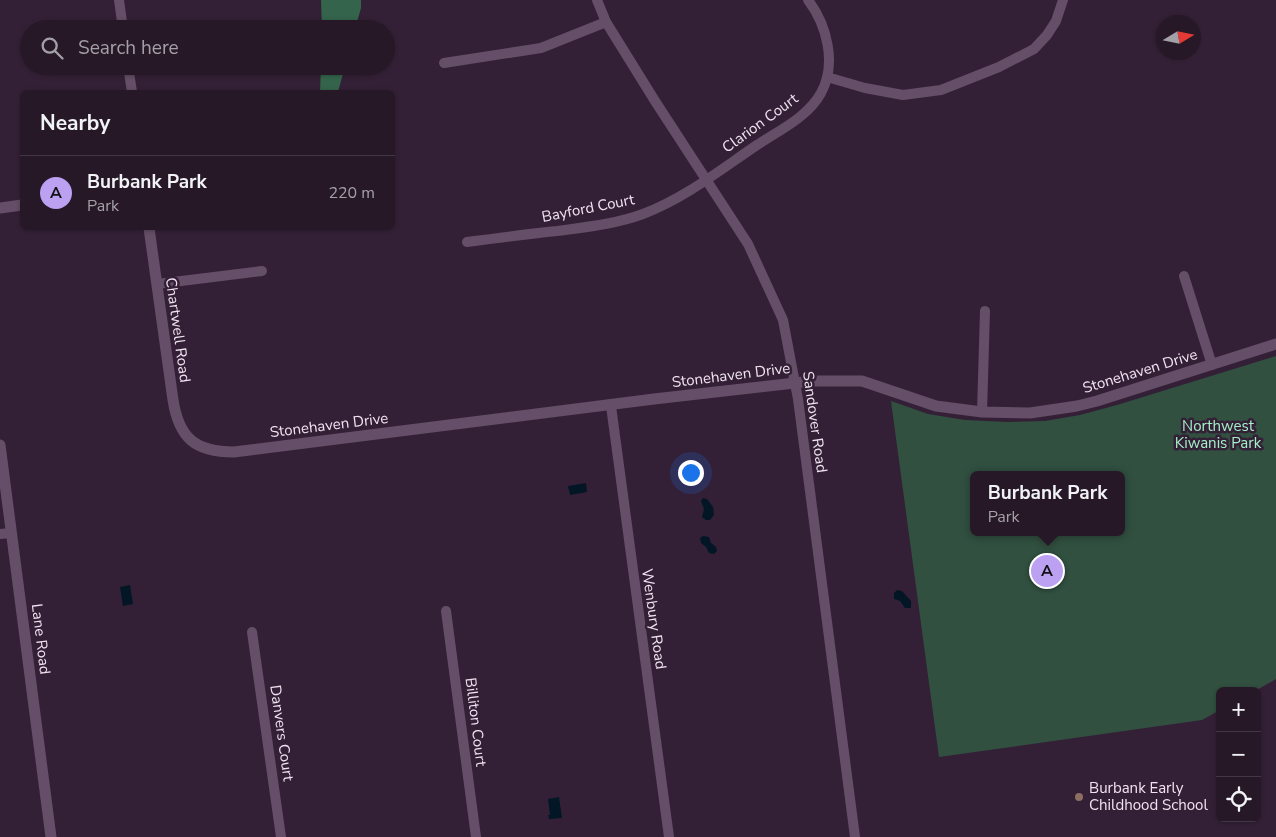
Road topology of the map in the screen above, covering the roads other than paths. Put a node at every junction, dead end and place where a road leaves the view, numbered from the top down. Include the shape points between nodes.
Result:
1 (119, 0) edge
2 (597, 0) edge
3 (808, 0) edge
4 (1063, 0) edge
5 (122, 20) edge
6 (606, 22) junction
7 (444, 62) dead end
8 (129, 75) edge
9 (827, 77) junction
10 (132, 90) edge
11 (707, 180) junction
12 (20, 205) edge
13 (0, 208) edge
14 (150, 230) edge
15 (467, 242) dead end
16 (262, 270) dead end
17 (1184, 276) dead end
18 (157, 284) junction
19 (984, 311) dead end
20 (1276, 344) edge
21 (1212, 364) junction
22 (795, 383) junction
23 (611, 406) junction
24 (982, 412) junction
25 (184, 434) joint
26 (0, 445) edge
27 (6, 533) edge
28 (446, 611) dead end
29 (252, 632) dead end
30 (51, 837) edge
31 (281, 837) edge
32 (476, 837) edge
33 (669, 837) edge
34 (855, 837) edge

1 - 5 street
2 - 6 street, Sandover Road
3 - 9 street, Clarion Court via 828,44
4 - 9 street via 1048,36 1034,50 940,90 903,95
6 - 7 street via 541,48
6 - 11 street, Sandover Road
8 - 10 street
9 - 11 street, Clarion Court via 821,93 809,108
11 - 15 street, Bayford Court via 663,205 609,223
11 - 22 street, Sandover Road via 748,244 784,320
12 - 13 street
14 - 18 street, Chartwell Road
16 - 18 street
17 - 21 street
18 - 25 street, Chartwell Road via 175,413
19 - 24 street
20 - 21 street, Stonehaven Drive
21 - 24 street, Stonehaven Drive via 1078,406 1030,413
22 - 23 street, Stonehaven Drive
22 - 24 street, Stonehaven Drive via 862,381 936,406
22 - 34 street, Sandover Road
23 - 25 street, Stonehaven Drive via 234,452 202,448
23 - 33 street, Wenbury Road
26 - 27 street, Lane Road
27 - 30 street, Lane Road
28 - 32 street, Billiton Court
29 - 31 street, Danvers Court

